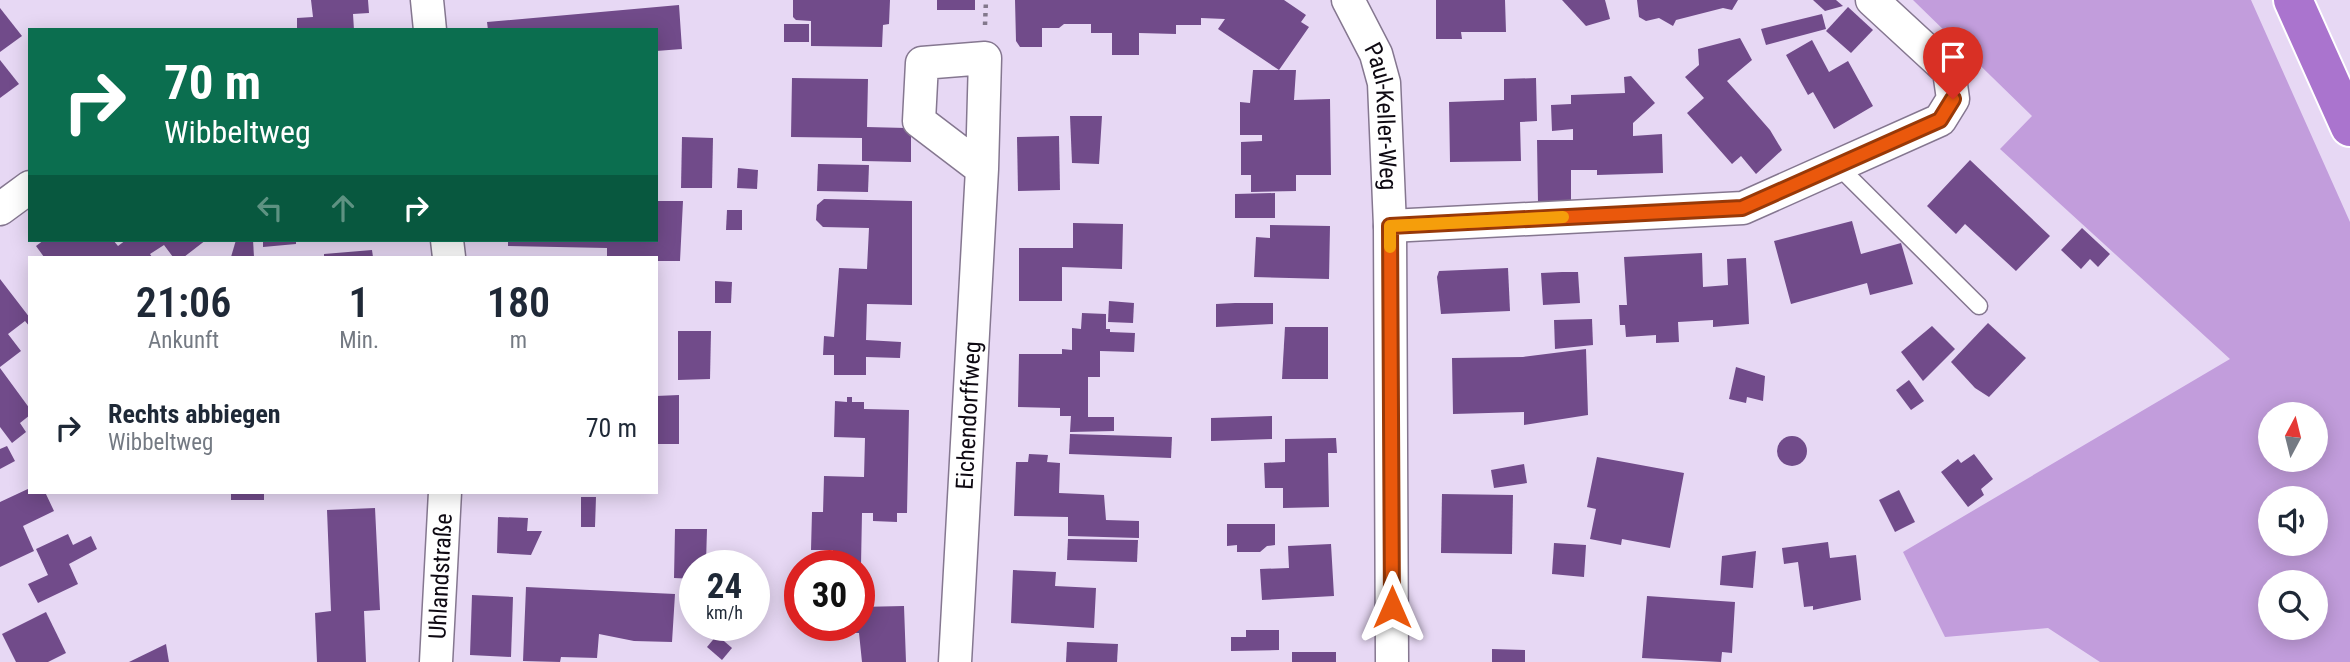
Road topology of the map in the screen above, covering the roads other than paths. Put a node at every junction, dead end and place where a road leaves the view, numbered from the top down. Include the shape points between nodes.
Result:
1 (427, 0) edge
2 (1348, 0) edge
3 (1872, 0) edge
4 (2293, 0) edge
5 (430, 28) edge
6 (2350, 127) edge
7 (1838, 166) junction
8 (982, 169) dead end
9 (28, 188) edge
10 (0, 209) edge
11 (1390, 226) junction
12 (1979, 306) dead end
13 (445, 494) edge
14 (436, 662) edge
15 (955, 662) edge
16 (1392, 662) edge

1 - 5 street
2 - 11 street, Paul-Keller-Weg via 1376,54 1384,83
3 - 7 street via 1949,71 1953,99 1940,120
4 - 6 highway
7 - 11 street via 1742,208
7 - 12 lane
8 - 15 street, Eichendorffweg
9 - 10 street
11 - 16 street, Paul-Keller-Weg
13 - 14 street, Uhlandstraße

